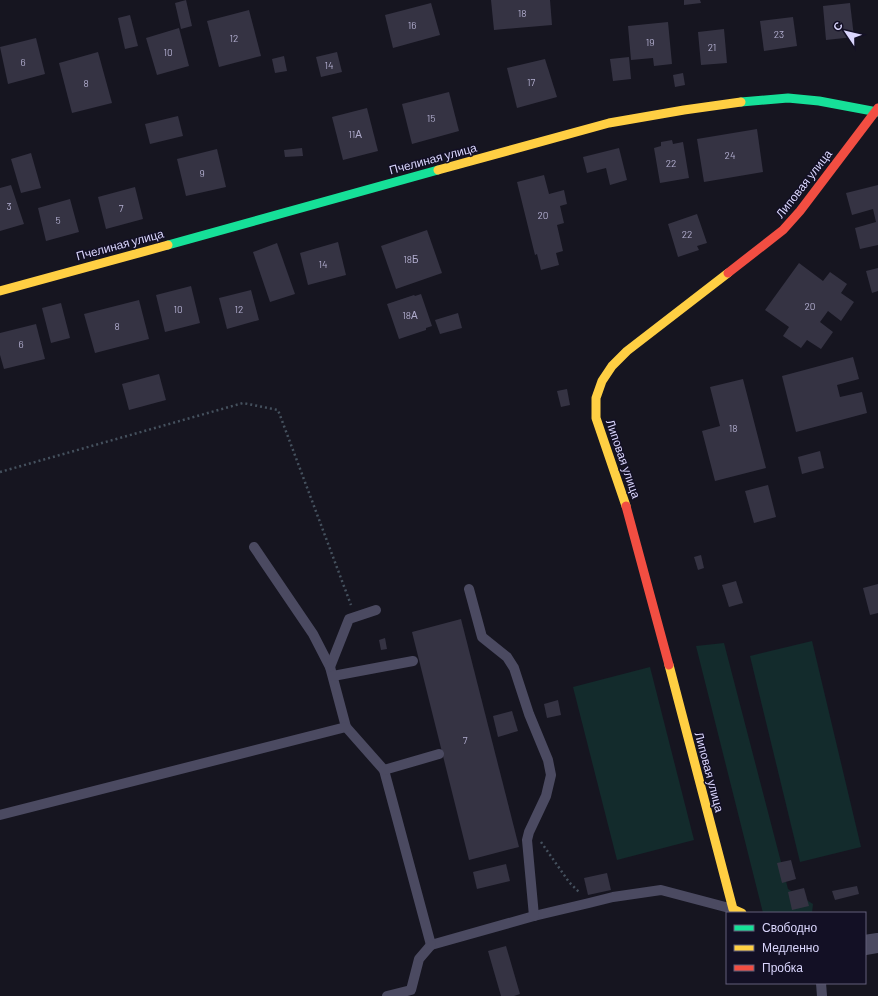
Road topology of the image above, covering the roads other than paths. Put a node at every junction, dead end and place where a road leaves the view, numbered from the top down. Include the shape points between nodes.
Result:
1 (877, 110) edge
2 (0, 291) edge
3 (254, 547) dead end
4 (469, 589) dead end
5 (376, 610) dead end
6 (413, 662) dead end
7 (331, 672) junction
8 (346, 727) junction
9 (438, 754) dead end
10 (384, 770) junction
11 (0, 815) edge
12 (733, 908) junction
13 (740, 912) edge
14 (534, 916) junction
15 (878, 943) edge
16 (431, 944) junction
17 (866, 945) edge
18 (821, 984) edge
19 (387, 996) edge
20 (822, 996) edge

1 - 2 street, Пчелиная улица via 819,100 788,98 684,110 609,123
1 - 12 street, Липовая улица via 783,230 614,362 598,389 594,403 596,418 628,512
3 - 7 lane via 313,634
4 - 14 lane via 482,637 507,657 514,668 528,714 548,760 551,775 546,796 527,840
5 - 7 lane via 349,619
6 - 7 lane
7 - 8 lane
8 - 10 lane
8 - 11 lane
9 - 10 lane
10 - 16 lane
12 - 13 street
12 - 14 lane via 661,890 612,897
14 - 16 lane
15 - 17 street
16 - 19 lane via 419,959 411,990
18 - 20 lane

